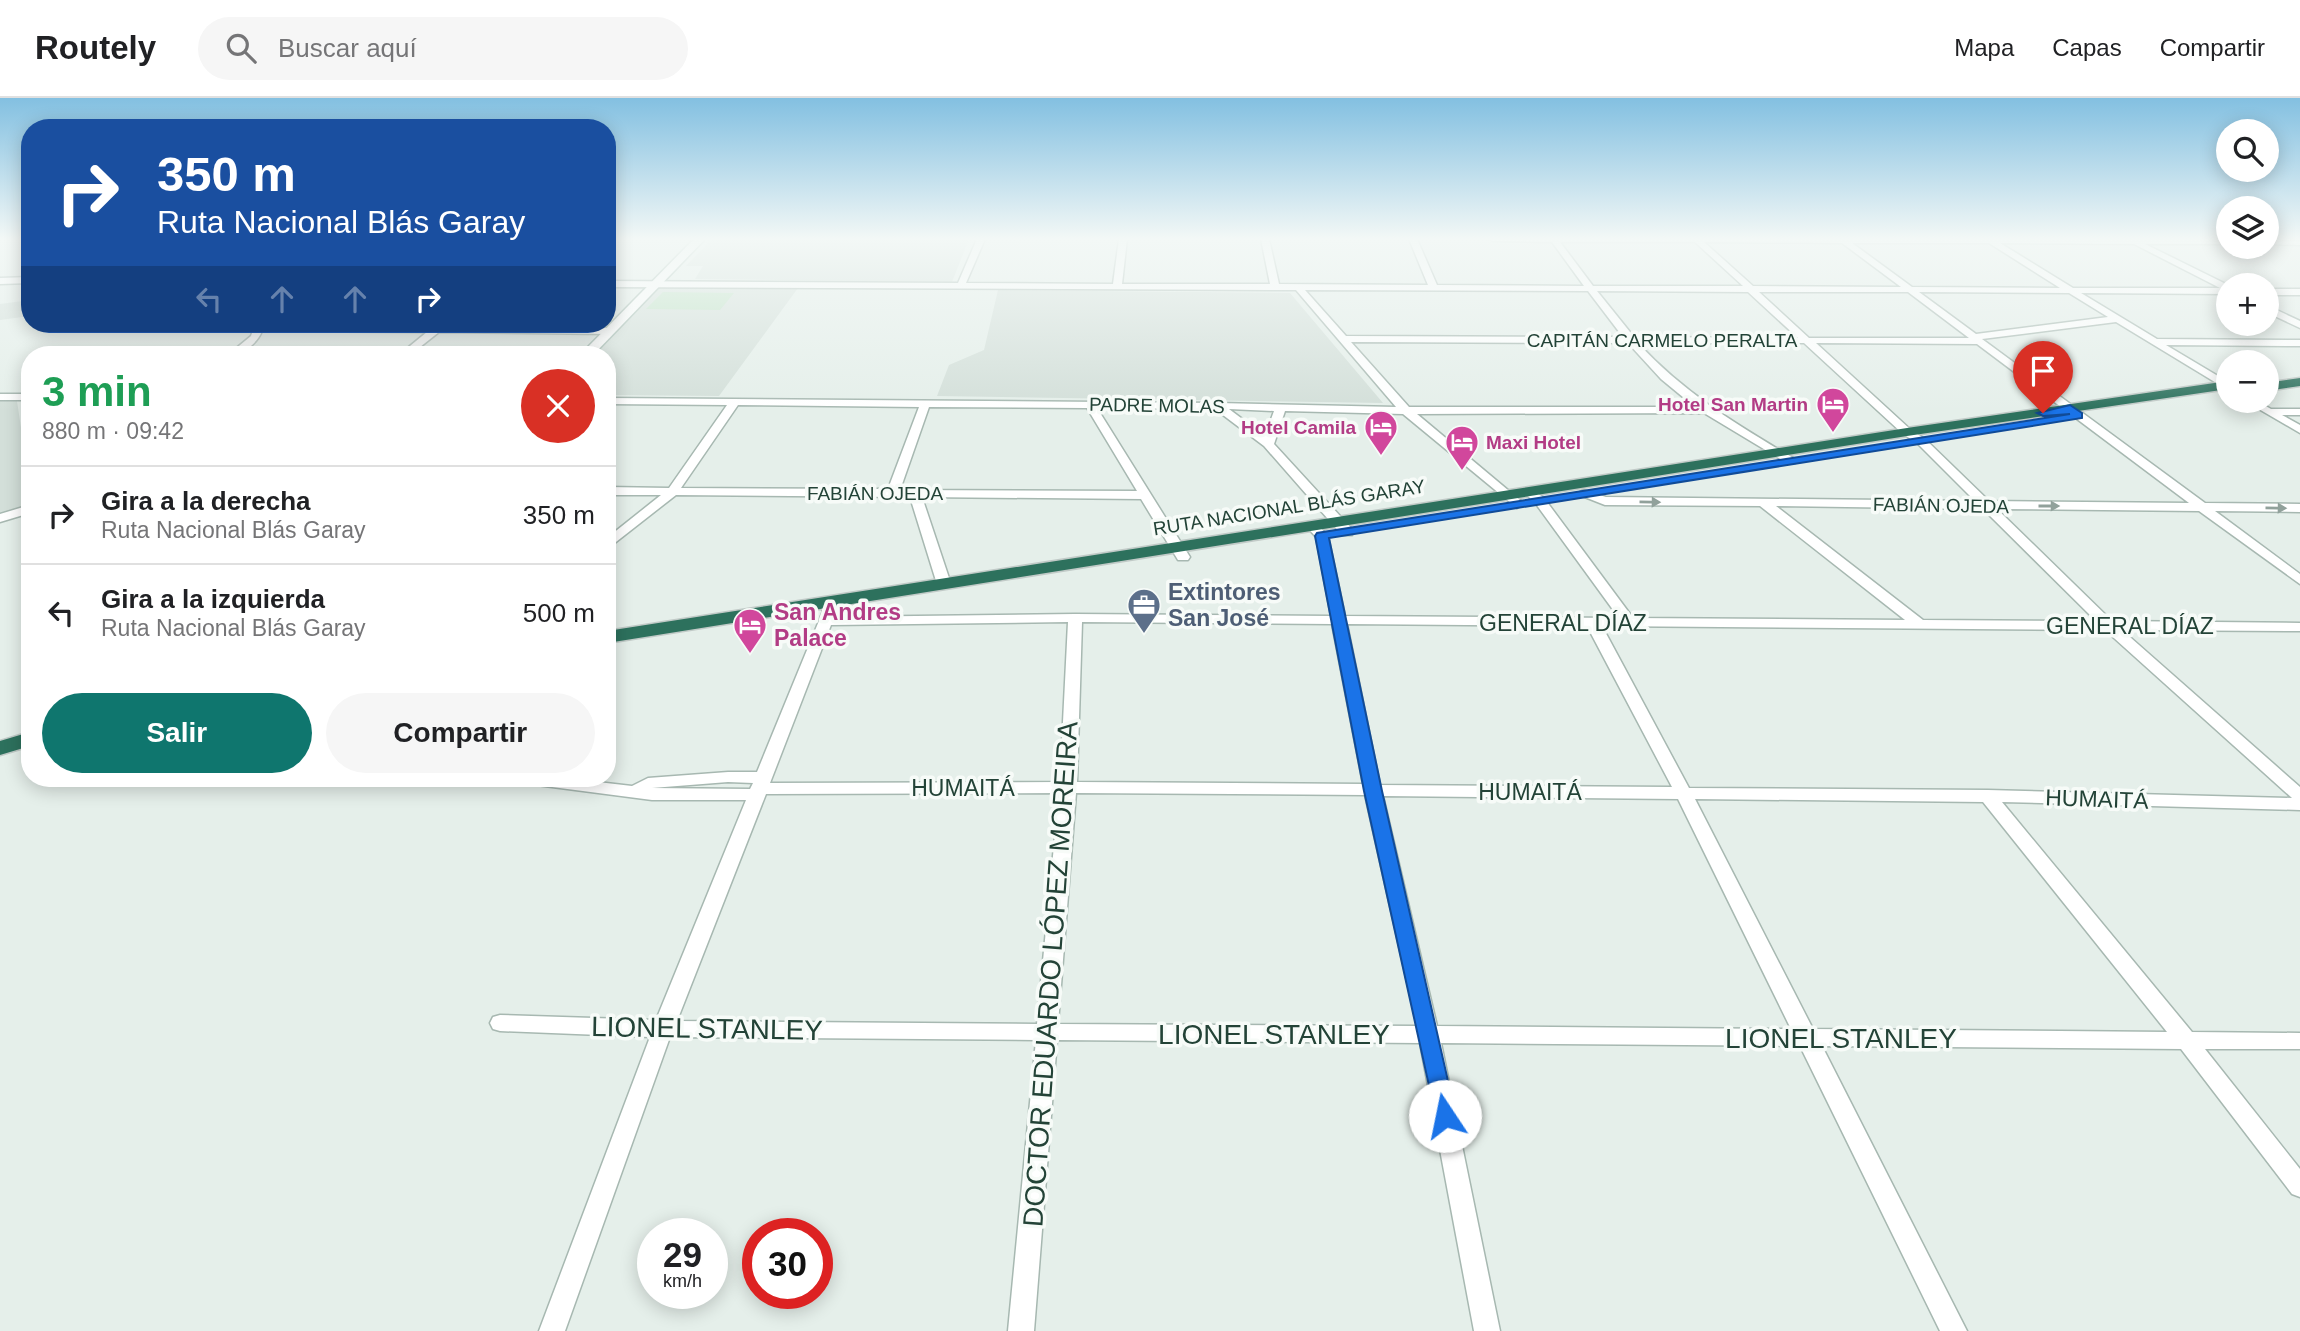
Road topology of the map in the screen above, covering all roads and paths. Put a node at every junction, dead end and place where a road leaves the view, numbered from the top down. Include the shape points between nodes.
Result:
1 (644, 297) edge
2 (1306, 297) edge
3 (1600, 297) edge
4 (1758, 297) edge
5 (1920, 297) edge
6 (2082, 297) edge
7 (2279, 314) edge
8 (2118, 319) junction
9 (616, 325) edge
10 (2300, 325) edge
11 (256, 333) edge
12 (433, 333) edge
13 (608, 333) edge
14 (1344, 339) junction
15 (1633, 339) junction
16 (1977, 339) junction
17 (1804, 340) junction
18 (2154, 342) junction
19 (2300, 343) edge
20 (244, 346) edge
21 (416, 346) edge
22 (595, 346) edge
23 (2300, 373) edge
24 (2279, 377) edge
25 (2216, 380) edge
26 (2300, 382) edge
27 (2279, 385) edge
28 (2216, 389) edge
29 (0, 397) edge
30 (21, 397) edge
31 (616, 401) edge
32 (734, 402) junction
33 (925, 404) junction
34 (1090, 405) junction
35 (1218, 406) junction
36 (1281, 407) junction
37 (1403, 408) junction
38 (1707, 410) junction
39 (2074, 412) junction
40 (2279, 412) edge
41 (2300, 412) edge
42 (2271, 413) edge
43 (2300, 430) edge
44 (1914, 437) junction
45 (1268, 444) junction
46 (1784, 457) junction
47 (616, 491) edge
48 (672, 492) junction
49 (892, 494) junction
50 (915, 494) junction
51 (1583, 494) junction
52 (1144, 495) junction
53 (1535, 496) junction
54 (1511, 500) junction
55 (1764, 503) junction
56 (1987, 506) junction
57 (2205, 507) junction
58 (2300, 508) edge
59 (21, 512) edge
60 (0, 518) edge
61 (1342, 527) junction
62 (1317, 531) junction
63 (616, 538) edge
64 (1180, 552) junction
65 (2300, 580) edge
66 (944, 584) junction
67 (826, 612) junction
68 (1075, 618) junction
69 (1338, 620) junction
70 (1593, 623) junction
71 (1630, 623) junction
72 (1921, 625) junction
73 (2109, 626) junction
74 (2300, 627) edge
75 (616, 636) edge
76 (616, 644) edge
77 (21, 732) edge
78 (0, 735) edge
79 (21, 742) edge
80 (0, 748) edge
81 (594, 787) edge
82 (761, 787) junction
83 (1068, 787) junction
84 (1373, 791) junction
85 (1684, 794) junction
86 (1988, 796) junction
87 (2300, 796) edge
88 (2300, 804) edge
89 (500, 1023) dead end
90 (663, 1029) junction
91 (1047, 1032) junction
92 (1429, 1035) junction
93 (1806, 1038) junction
94 (2186, 1040) junction
95 (2300, 1041) edge
96 (2300, 1187) edge
97 (552, 1331) edge
98 (1021, 1331) edge
99 (1487, 1331) edge
100 (1954, 1331) edge

1 - 9 street
2 - 14 street
3 - 15 street
4 - 17 street
5 - 16 street
6 - 8 street
7 - 10 street
8 - 16 street, CAPITÁN CARMELO PERALTA
8 - 18 street
11 - 20 street
12 - 21 street
13 - 22 street
14 - 15 street, CAPITÁN CARMELO PERALTA
14 - 37 street
15 - 17 street, CAPITÁN CARMELO PERALTA
15 - 38 street via 1668,380
16 - 17 street, CAPITÁN CARMELO PERALTA
16 - 39 street
17 - 44 street
18 - 19 street
18 - 25 street
23 - 24 highway
26 - 27 highway
28 - 39 highway, RUTA NACIONAL BLÁS GARAY
29 - 30 street
31 - 32 street, PADRE MOLAS
32 - 33 street, PADRE MOLAS
32 - 48 street
33 - 34 street, PADRE MOLAS
33 - 49 street
34 - 35 street, PADRE MOLAS
34 - 52 street
35 - 36 street, PADRE MOLAS
35 - 45 street
36 - 37 street, PADRE MOLAS
36 - 45 street
37 - 38 street, PADRE MOLAS
37 - 54 street
38 - 46 street
39 - 44 highway, RUTA NACIONAL BLÁS GARAY
39 - 57 street
40 - 41 street
42 - 43 street
44 - 46 highway, RUTA NACIONAL BLÁS GARAY
44 - 56 street
45 - 61 street
46 - 51 highway, RUTA NACIONAL BLÁS GARAY
46 - 53 highway, RUTA NACIONAL BLÁS GARAY
47 - 48 street, FABIÁN OJEDA
48 - 49 street, FABIÁN OJEDA
48 - 63 street
49 - 50 street, FABIÁN OJEDA
50 - 52 street, FABIÁN OJEDA
50 - 66 street
51 - 53 highway, RUTA NACIONAL BLÁS GARAY
51 -> 55 street, FABIÁN OJEDA via 1605,501
52 - 64 street
53 - 54 highway, RUTA NACIONAL BLÁS GARAY
53 - 71 street
54 - 61 highway, RUTA NACIONAL BLÁS GARAY
55 - 56 street, FABIÁN OJEDA
55 - 72 street
56 -> 57 street, FABIÁN OJEDA
56 - 73 street
57 -> 58 street, FABIÁN OJEDA
57 - 65 street
59 - 60 street
61 - 62 highway, RUTA NACIONAL BLÁS GARAY
62 - 64 highway, RUTA NACIONAL BLÁS GARAY
62 - 69 street
64 - 66 highway, RUTA NACIONAL BLÁS GARAY
64 - 67 highway, RUTA NACIONAL BLÁS GARAY
66 - 67 highway, RUTA NACIONAL BLÁS GARAY
67 - 68 street, GENERAL DÍAZ
67 - 75 highway, RUTA NACIONAL BLÁS GARAY
67 - 76 highway, RUTA NACIONAL BLÁS GARAY
67 - 82 street
68 - 69 street, GENERAL DÍAZ
68 - 83 street, DOCTOR EDUARDO LÓPEZ MOREIRA
69 - 70 street, GENERAL DÍAZ
69 - 84 street
70 - 71 street, GENERAL DÍAZ
70 - 85 street
71 - 72 street, GENERAL DÍAZ
72 - 73 street, GENERAL DÍAZ
73 - 74 street, GENERAL DÍAZ
73 - 87 street
77 - 78 highway
79 - 80 highway
81 - 82 street, HUMAITÁ via 635,792
82 - 83 street, HUMAITÁ
82 - 90 street
83 - 84 street, HUMAITÁ
83 - 91 street, DOCTOR EDUARDO LÓPEZ MOREIRA
84 - 85 street, HUMAITÁ
84 - 92 street
85 - 86 street, HUMAITÁ
85 - 93 street
86 - 88 street, HUMAITÁ
86 - 94 street
89 - 90 street, LIONEL STANLEY
90 - 91 street, LIONEL STANLEY
90 - 97 street
91 - 92 street, LIONEL STANLEY
91 - 98 street, DOCTOR EDUARDO LÓPEZ MOREIRA
92 - 93 street, LIONEL STANLEY
92 - 99 street
93 - 94 street, LIONEL STANLEY
93 - 100 street
94 - 95 street, LIONEL STANLEY
94 - 96 street

